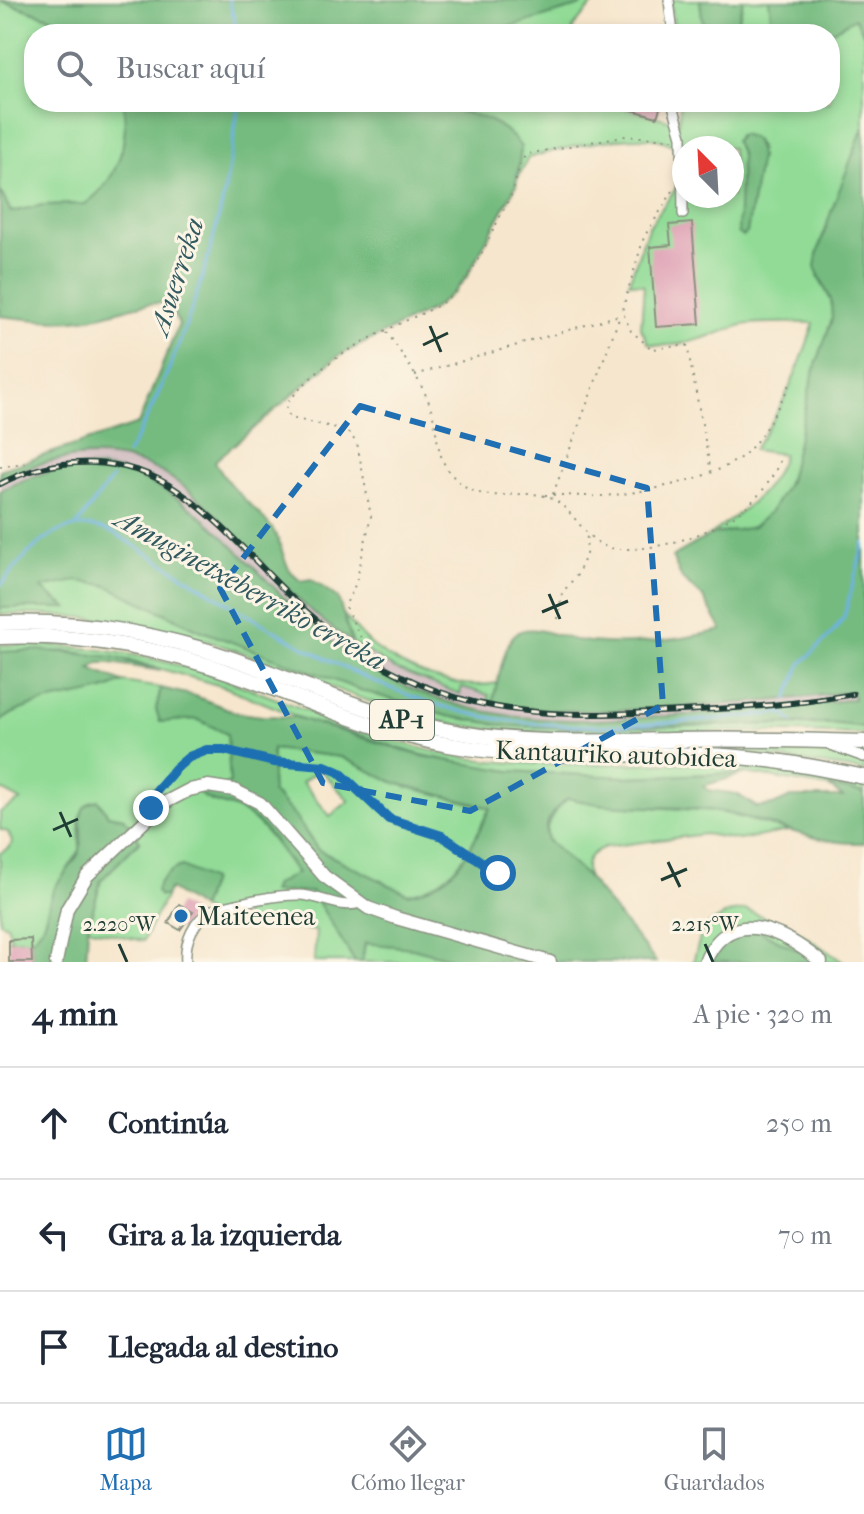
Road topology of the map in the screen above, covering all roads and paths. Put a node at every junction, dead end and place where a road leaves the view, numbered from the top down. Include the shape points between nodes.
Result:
1 (669, 0) edge
2 (672, 24) edge
3 (674, 112) edge
4 (680, 136) edge
5 (672, 140) edge
6 (672, 192) edge
7 (683, 208) edge
8 (683, 214) dead end
9 (621, 313) junction
10 (387, 331) junction
11 (414, 375) junction
12 (791, 383) dead end
13 (780, 460) dead end
14 (29, 466) dead end
15 (0, 467) edge
16 (711, 472) junction
17 (552, 497) junction
18 (586, 531) junction
19 (558, 619) dead end
20 (0, 623) edge
21 (0, 637) edge
22 (368, 652) dead end
23 (816, 741) junction
24 (864, 742) edge
25 (864, 757) edge
26 (864, 777) edge
27 (153, 813) junction
28 (498, 873) dead end
29 (360, 903) junction
30 (56, 962) edge
31 (186, 962) edge
32 (550, 962) edge
33 (705, 962) edge
34 (821, 962) edge

1 - 2 street
3 - 4 street
5 - 10 path via 631,135 527,154 516,186 466,278 439,305
6 - 9 path via 644,237
7 - 8 street
9 - 11 path
9 - 16 path via 631,331 652,349 687,345
9 - 17 path
10 - 11 path
10 - 22 path via 323,367 291,398 286,411 294,420 346,430 357,443 371,521 345,606
11 - 17 path via 430,404 442,457 453,476 488,495
12 - 16 path via 747,452
13 - 18 path via 750,504 693,536 619,549 600,544
14 - 15 path
16 - 17 path via 619,494
17 - 18 path
18 - 19 path via 586,556 562,593
20 - 23 highway, Kantauriko autobidea / AP-1 via 80,625 168,640 392,717 481,737 564,743
21 - 26 highway, Kantauriko autobidea / AP-1 via 85,639 161,652 379,728 454,746 551,756 739,757
23 - 24 highway, Kantauriko autobidea / AP-1
23 - 25 street
27 - 28 path via 153,794 186,759 204,751 325,766 339,772 389,819 442,836
27 - 29 main road via 199,786 247,795 270,811 324,876
27 - 30 main road via 76,891
29 - 31 street via 347,906 298,895 212,910 195,925
29 - 32 main road
33 - 34 main road via 724,936 750,928 783,935

